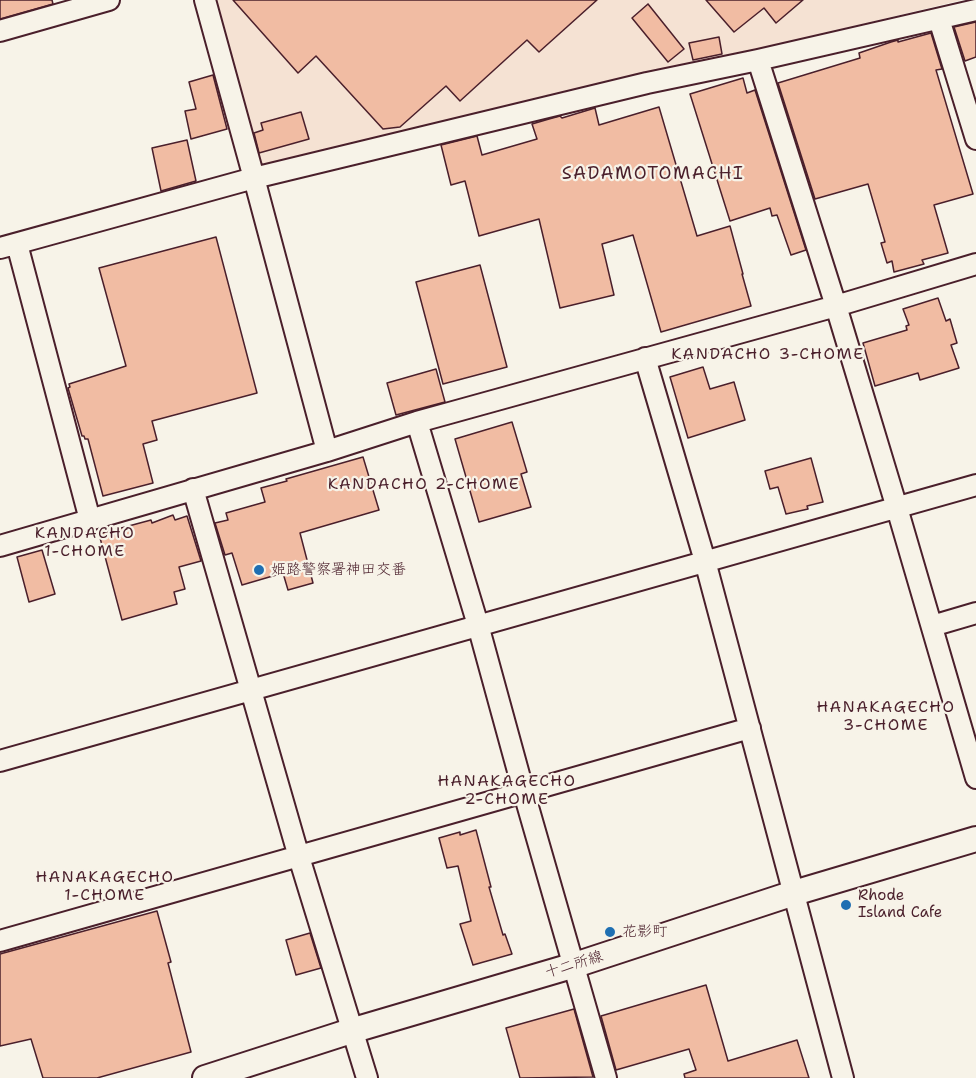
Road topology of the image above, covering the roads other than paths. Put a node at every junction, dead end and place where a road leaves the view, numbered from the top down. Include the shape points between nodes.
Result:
1 (109, 0) edge
2 (205, 0) edge
3 (976, 10) edge
4 (939, 19) junction
5 (0, 31) edge
6 (758, 60) junction
7 (976, 139) edge
8 (254, 178) junction
9 (8, 246) edge
10 (976, 264) edge
11 (836, 306) junction
12 (645, 358) junction
13 (417, 422) junction
14 (327, 451) junction
15 (976, 485) edge
16 (194, 489) junction
17 (897, 508) junction
18 (90, 520) junction
19 (0, 546) edge
20 (705, 561) junction
21 (976, 613) edge
22 (478, 625) junction
23 (932, 626) junction
24 (251, 689) junction
25 (750, 728) junction
26 (0, 761) edge
27 (976, 778) edge
28 (524, 793) junction
29 (976, 839) edge
30 (300, 857) junction
31 (794, 892) junction
32 (0, 941) edge
33 (575, 965) junction
34 (354, 1030) junction
35 (205, 1078) edge
36 (368, 1078) edge
37 (606, 1078) edge
38 (843, 1078) edge

1 - 5 street
2 - 8 street
3 - 4 street
4 - 6 street
4 - 7 street
6 - 8 street
6 - 11 street
8 - 9 street
8 - 14 street
9 - 18 street
10 - 11 street
11 - 12 street
11 - 17 street
12 - 13 street
12 - 20 street
13 - 14 street
13 - 22 street
14 - 16 street
15 - 17 street
16 - 18 street
16 - 24 street
17 - 20 street
17 - 23 street
18 - 19 street
20 - 22 street
20 - 25 street
21 - 23 street
22 - 24 street
22 - 28 street
23 - 27 street
24 - 26 street
24 - 30 street
25 - 28 street
25 - 31 street
28 - 30 street
28 - 33 street
29 - 31 street, 十二所線
30 - 32 street
30 - 34 street
31 - 33 street, 十二所線
31 - 38 street
33 - 34 street, 十二所線
33 - 37 street
34 - 35 street, 十二所線
34 - 36 street

